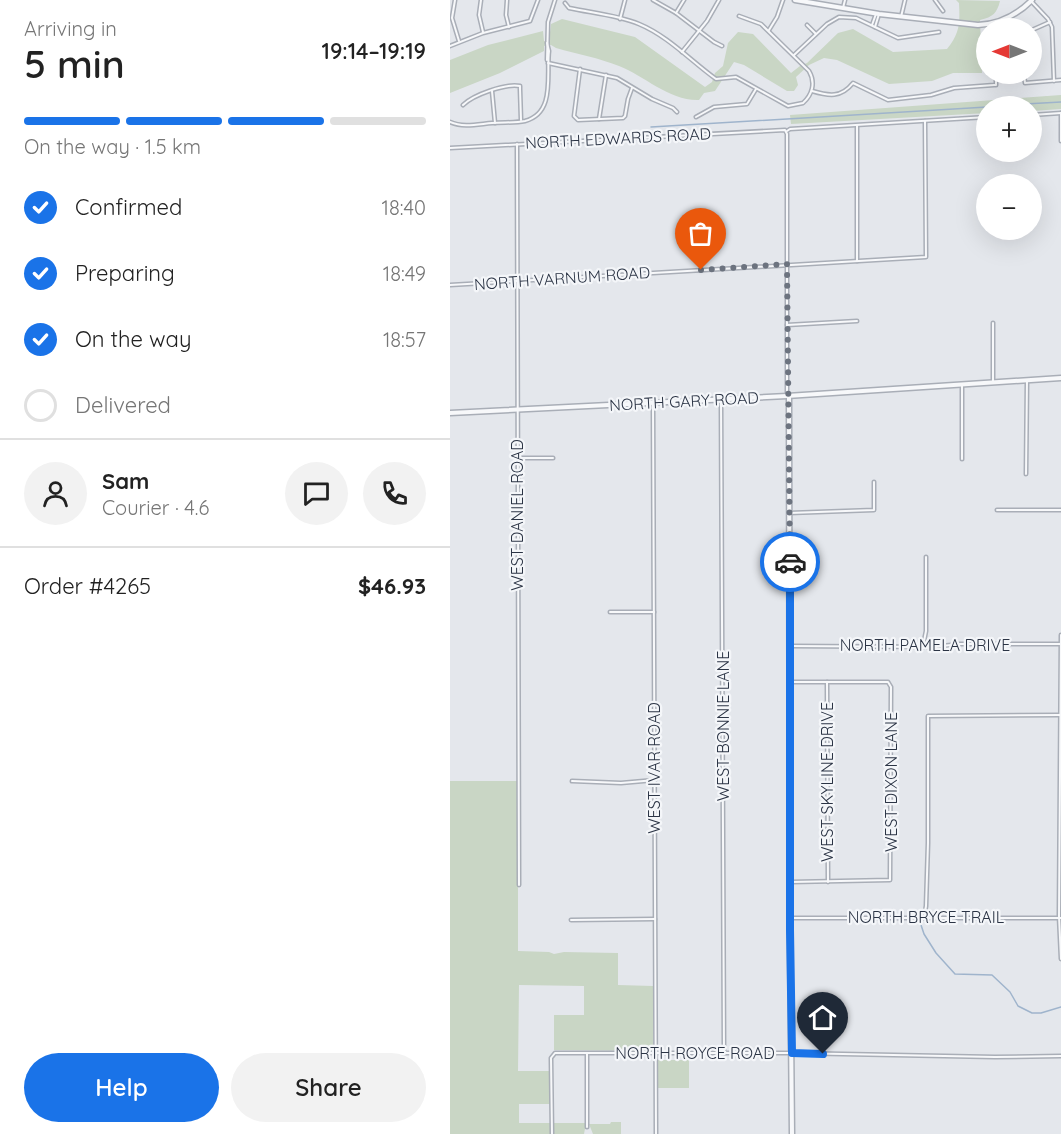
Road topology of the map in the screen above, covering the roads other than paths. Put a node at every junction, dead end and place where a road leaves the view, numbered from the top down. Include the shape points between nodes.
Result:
1 (454, 0) edge
2 (481, 0) edge
3 (507, 0) edge
4 (538, 0) edge
5 (555, 0) edge
6 (625, 0) edge
7 (654, 0) edge
8 (719, 0) edge
9 (783, 0) edge
10 (795, 0) edge
11 (844, 0) edge
12 (904, 0) edge
13 (934, 0) edge
14 (1032, 1) edge
15 (683, 2) edge
16 (565, 3) dead end
17 (843, 8) junction
18 (943, 11) dead end
19 (676, 13) junction
20 (878, 14) junction
21 (739, 16) dead end
22 (901, 17) junction
23 (1009, 18) edge
24 (620, 19) junction
25 (1050, 22) junction
26 (976, 24) edge
27 (807, 25) dead end
28 (872, 25) junction
29 (1042, 26) edge
30 (509, 27) junction
31 (875, 27) junction
32 (768, 30) junction
33 (700, 31) junction
34 (939, 32) dead end
35 (483, 33) junction
36 (816, 34) junction
37 (459, 42) junction
38 (450, 46) edge
39 (722, 46) dead end
40 (682, 52) junction
41 (794, 55) junction
42 (548, 63) junction
43 (580, 69) junction
44 (606, 75) junction
45 (1061, 80) edge
46 (1054, 81) junction
47 (1042, 82) edge
48 (996, 84) edge
49 (632, 88) junction
50 (756, 89) junction
51 (492, 91) junction
52 (812, 91) junction
53 (463, 105) dead end
54 (677, 112) dead end
55 (1061, 113) edge
56 (1042, 114) edge
57 (696, 117) dead end
58 (599, 118) junction
59 (976, 118) edge
60 (521, 121) junction
61 (925, 121) junction
62 (450, 122) edge
63 (495, 123) junction
64 (857, 125) junction
65 (786, 131) junction
66 (1061, 141) edge
67 (517, 144) junction
68 (450, 148) edge
69 (857, 261) junction
70 (787, 264) junction
71 (517, 281) junction
72 (450, 285) edge
73 (857, 321) dead end
74 (993, 323) dead end
75 (787, 325) junction
76 (1061, 378) edge
77 (1027, 380) junction
78 (993, 382) junction
79 (962, 384) junction
80 (788, 396) junction
81 (721, 399) junction
82 (653, 403) junction
83 (517, 409) junction
84 (450, 413) edge
85 (517, 458) junction
86 (553, 458) dead end
87 (962, 459) dead end
88 (1026, 474) dead end
89 (874, 482) dead end
90 (997, 510) dead end
91 (1061, 510) edge
92 (789, 513) junction
93 (926, 557) dead end
94 (610, 612) dead end
95 (654, 612) junction
96 (1061, 635) edge
97 (1061, 644) edge
98 (790, 645) junction
99 (923, 646) junction
100 (790, 682) junction
101 (827, 682) junction
102 (1060, 715) edge
103 (655, 780) junction
104 (572, 781) dead end
105 (1060, 816) edge
106 (791, 882) junction
107 (828, 882) junction
108 (519, 885) dead end
109 (791, 918) junction
110 (924, 918) junction
111 (1060, 918) edge
112 (655, 919) junction
113 (571, 920) dead end
114 (1061, 959) edge
115 (587, 1053) junction
116 (656, 1053) junction
117 (724, 1053) junction
118 (792, 1053) junction
119 (1061, 1056) edge
120 (587, 1127) dead end
121 (552, 1134) edge
122 (656, 1134) edge
123 (792, 1134) edge

1 - 37 street via 453,23
2 - 35 street
3 - 30 street
4 - 30 street via 530,21
5 - 42 street via 548,22
6 - 24 street
7 - 19 street
8 - 33 street
9 - 32 street
10 - 17 street
11 - 17 street
12 - 22 street
13 - 18 street
14 - 23 street
14 - 25 street
15 - 19 street
16 - 24 street via 569,8
17 - 20 street
19 - 33 street
20 - 22 street
20 - 28 street
20 - 31 street
21 - 32 street via 756,20
22 - 26 street
24 - 40 street via 645,27
25 - 29 street
25 - 46 street
27 - 36 street
28 - 31 street
28 - 36 street via 851,16 839,17
30 - 35 street
31 - 34 street via 898,38
32 - 41 street
33 - 39 street
33 - 40 street
35 - 37 street
36 - 41 street
37 - 38 street
40 - 50 street via 716,79 736,77
41 - 52 street via 812,75
42 - 43 street
42 - 60 street via 545,104 533,117
43 - 44 street
43 - 58 street via 574,118
44 - 49 street
44 - 58 street
45 - 46 street
46 - 47 street
48 - 52 street via 888,99 853,83 837,95
49 - 54 street
49 - 58 street via 625,116
50 - 52 street via 792,106 803,104
50 - 57 street via 747,104 714,106
51 - 53 street
51 - 60 street via 520,86
51 - 63 street
55 - 56 street
55 - 66 street
59 - 61 street, NORTH EDWARDS ROAD
60 - 63 street
61 - 64 street, NORTH EDWARDS ROAD
61 - 69 street, NORTH VARNUM ROAD via 926,257
62 - 63 street
64 - 65 street, NORTH EDWARDS ROAD
64 - 69 street
65 - 67 street, NORTH EDWARDS ROAD
65 - 70 street
67 - 68 street, NORTH EDWARDS ROAD
67 - 71 street, WEST DANIEL ROAD
69 - 70 street, NORTH VARNUM ROAD
70 - 71 street, NORTH VARNUM ROAD
70 - 75 street
71 - 72 street, NORTH VARNUM ROAD
71 - 83 street, WEST DANIEL ROAD
73 - 75 street
74 - 78 street
75 - 80 street
76 - 77 street, NORTH GARY ROAD
77 - 78 street, NORTH GARY ROAD
77 - 88 street
78 - 79 street, NORTH GARY ROAD
79 - 80 street, NORTH GARY ROAD
79 - 87 street
80 - 81 street, NORTH GARY ROAD
80 - 92 street
81 - 82 street, NORTH GARY ROAD
81 - 117 street, WEST BONNIE LANE
82 - 83 street, NORTH GARY ROAD
82 - 95 street, WEST IVAR ROAD
83 - 84 street, NORTH GARY ROAD
83 - 85 street, WEST DANIEL ROAD
85 - 86 street
85 - 108 street, WEST DANIEL ROAD
89 - 92 street via 874,510
90 - 91 street
92 - 98 street
93 - 99 street
94 - 95 street
95 - 103 street, WEST IVAR ROAD
96 - 97 street
97 - 99 street, NORTH PAMELA DRIVE
97 - 102 street
98 - 99 street, NORTH PAMELA DRIVE
98 - 100 street
100 - 101 street
100 - 106 street
101 - 107 street, WEST SKYLINE DRIVE
101 - 107 street, WEST DIXON LANE via 890,683 892,738 890,880
102 - 105 street
102 - 110 street via 928,716
103 - 104 street
103 - 112 street, WEST IVAR ROAD
105 - 111 street
106 - 107 street
106 - 109 street
109 - 110 street, NORTH BRYCE TRAIL
109 - 118 street
110 - 111 street, NORTH BRYCE TRAIL
111 - 114 street
112 - 113 street
112 - 116 street, WEST IVAR ROAD
115 - 116 street, NORTH ROYCE ROAD
115 - 120 street
115 - 121 street, NORTH ROYCE ROAD via 552,1055
116 - 117 street, NORTH ROYCE ROAD
116 - 122 street, WEST IVAR ROAD
117 - 118 street, NORTH ROYCE ROAD
118 - 119 street, NORTH ROYCE ROAD
118 - 123 street

